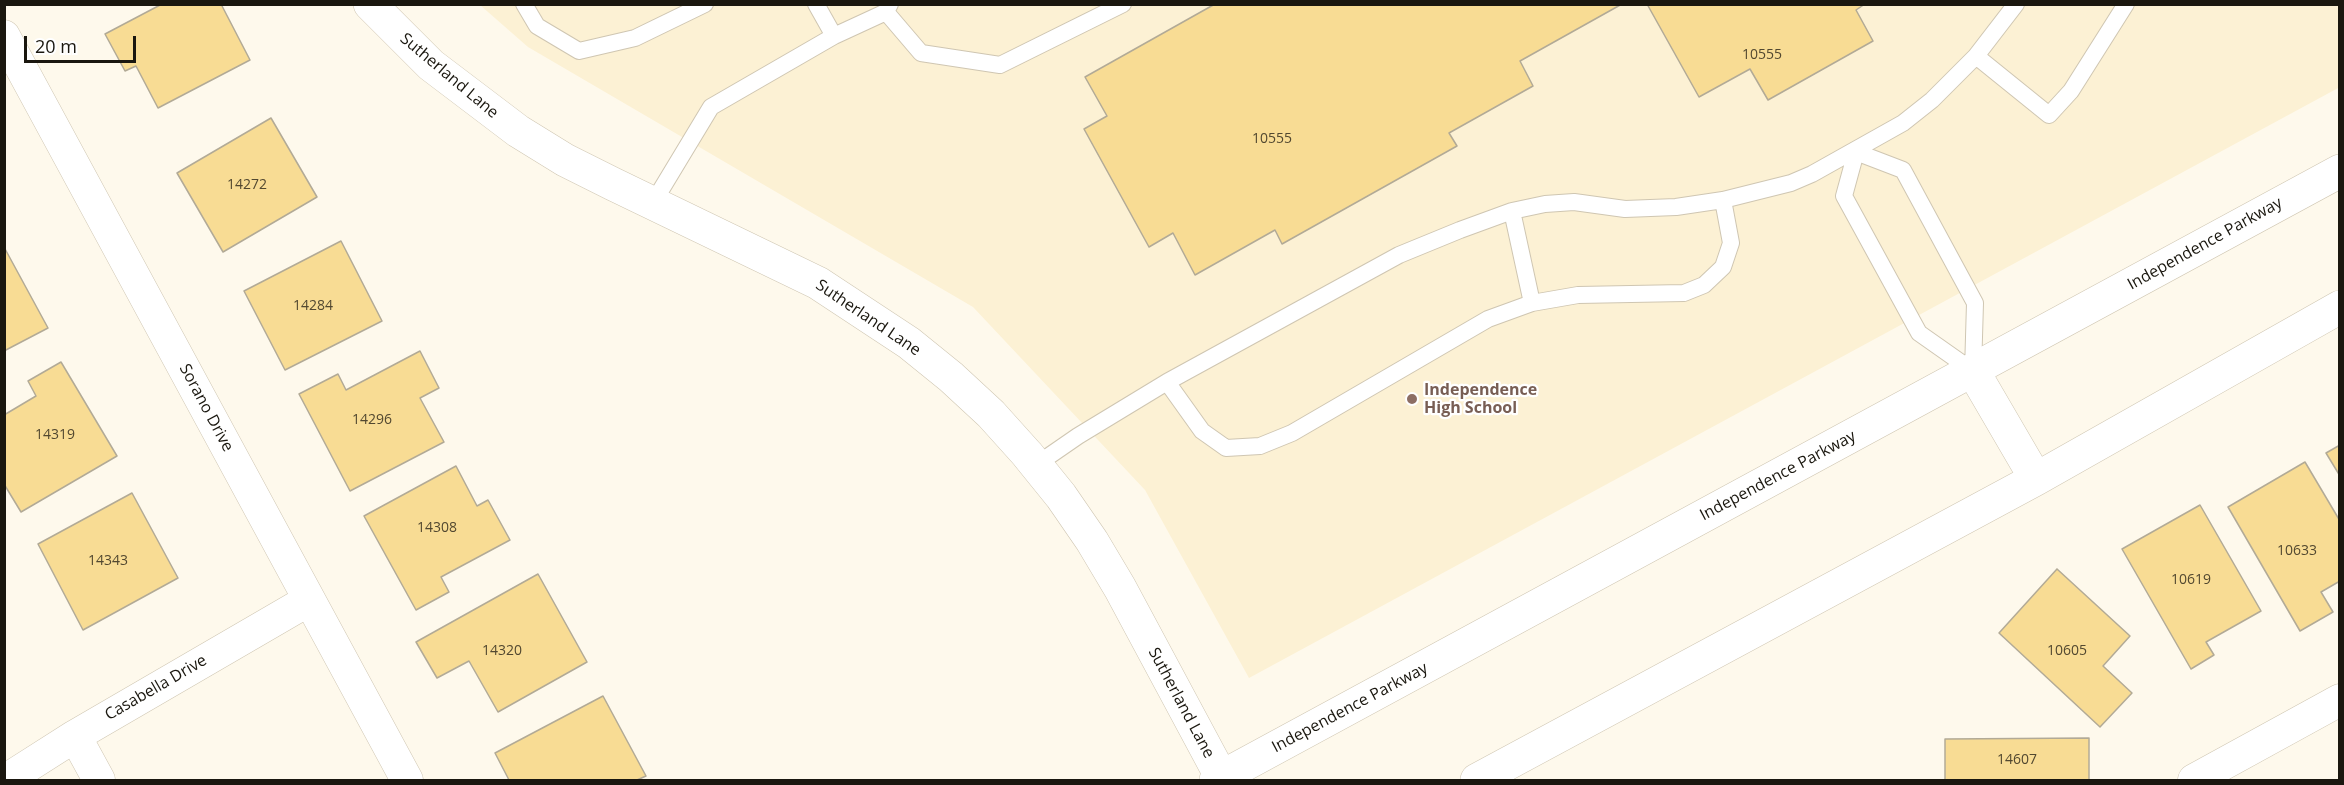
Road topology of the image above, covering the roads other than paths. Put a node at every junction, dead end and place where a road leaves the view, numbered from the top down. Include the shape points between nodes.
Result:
1 (370, 4) edge
2 (524, 4) edge
3 (705, 4) edge
4 (816, 4) edge
5 (1123, 4) edge
6 (2016, 4) edge
7 (2126, 4) edge
8 (888, 8) edge
9 (4, 36) edge
10 (834, 36) junction
11 (1976, 56) junction
12 (1856, 152) junction
13 (2340, 171) edge
14 (1723, 200) junction
15 (653, 203) junction
16 (1512, 212) junction
17 (1532, 303) junction
18 (2340, 307) edge
19 (1973, 371) junction
20 (1167, 382) junction
21 (1036, 465) junction
22 (2036, 479) junction
23 (309, 600) junction
24 (2340, 700) edge
25 (75, 736) junction
26 (1220, 779) edge
27 (6, 780) edge
28 (99, 780) edge
29 (407, 780) edge
30 (1477, 780) edge
31 (2194, 780) edge

1 - 15 main road, Sutherland Lane via 431,65 518,131 565,160
2 - 3 lane via 537,26 579,51 635,38
4 - 10 lane
5 - 8 lane via 1000,65 921,52
6 - 11 lane
7 - 11 lane via 2071,91 2049,115
8 - 10 lane
9 - 23 street, Sorano Drive
10 - 15 lane via 711,107
11 - 12 lane via 1932,100
12 - 14 lane via 1791,183
12 - 19 lane via 1844,196 1919,333
12 - 19 lane via 1903,170 1975,303
13 - 19 main road, Independence Parkway
14 - 16 lane via 1643,209 1574,202
14 - 17 lane via 1731,243 1723,267 1704,285 1684,293 1578,295
15 - 21 main road, Sutherland Lane via 780,263 864,311 951,377 991,414
16 - 17 lane
16 - 20 lane via 1399,255
17 - 20 lane via 1488,319 1292,433 1260,446 1226,448 1202,431
18 - 22 main road
19 - 22 main road
19 - 26 main road, Independence Parkway
20 - 21 lane
21 - 26 main road, Sutherland Lane via 1061,496 1114,579
22 - 30 main road
23 - 25 street, Casabella Drive
23 - 29 street, Sorano Drive
24 - 31 street
25 - 27 street, Casabella Drive
25 - 28 street

